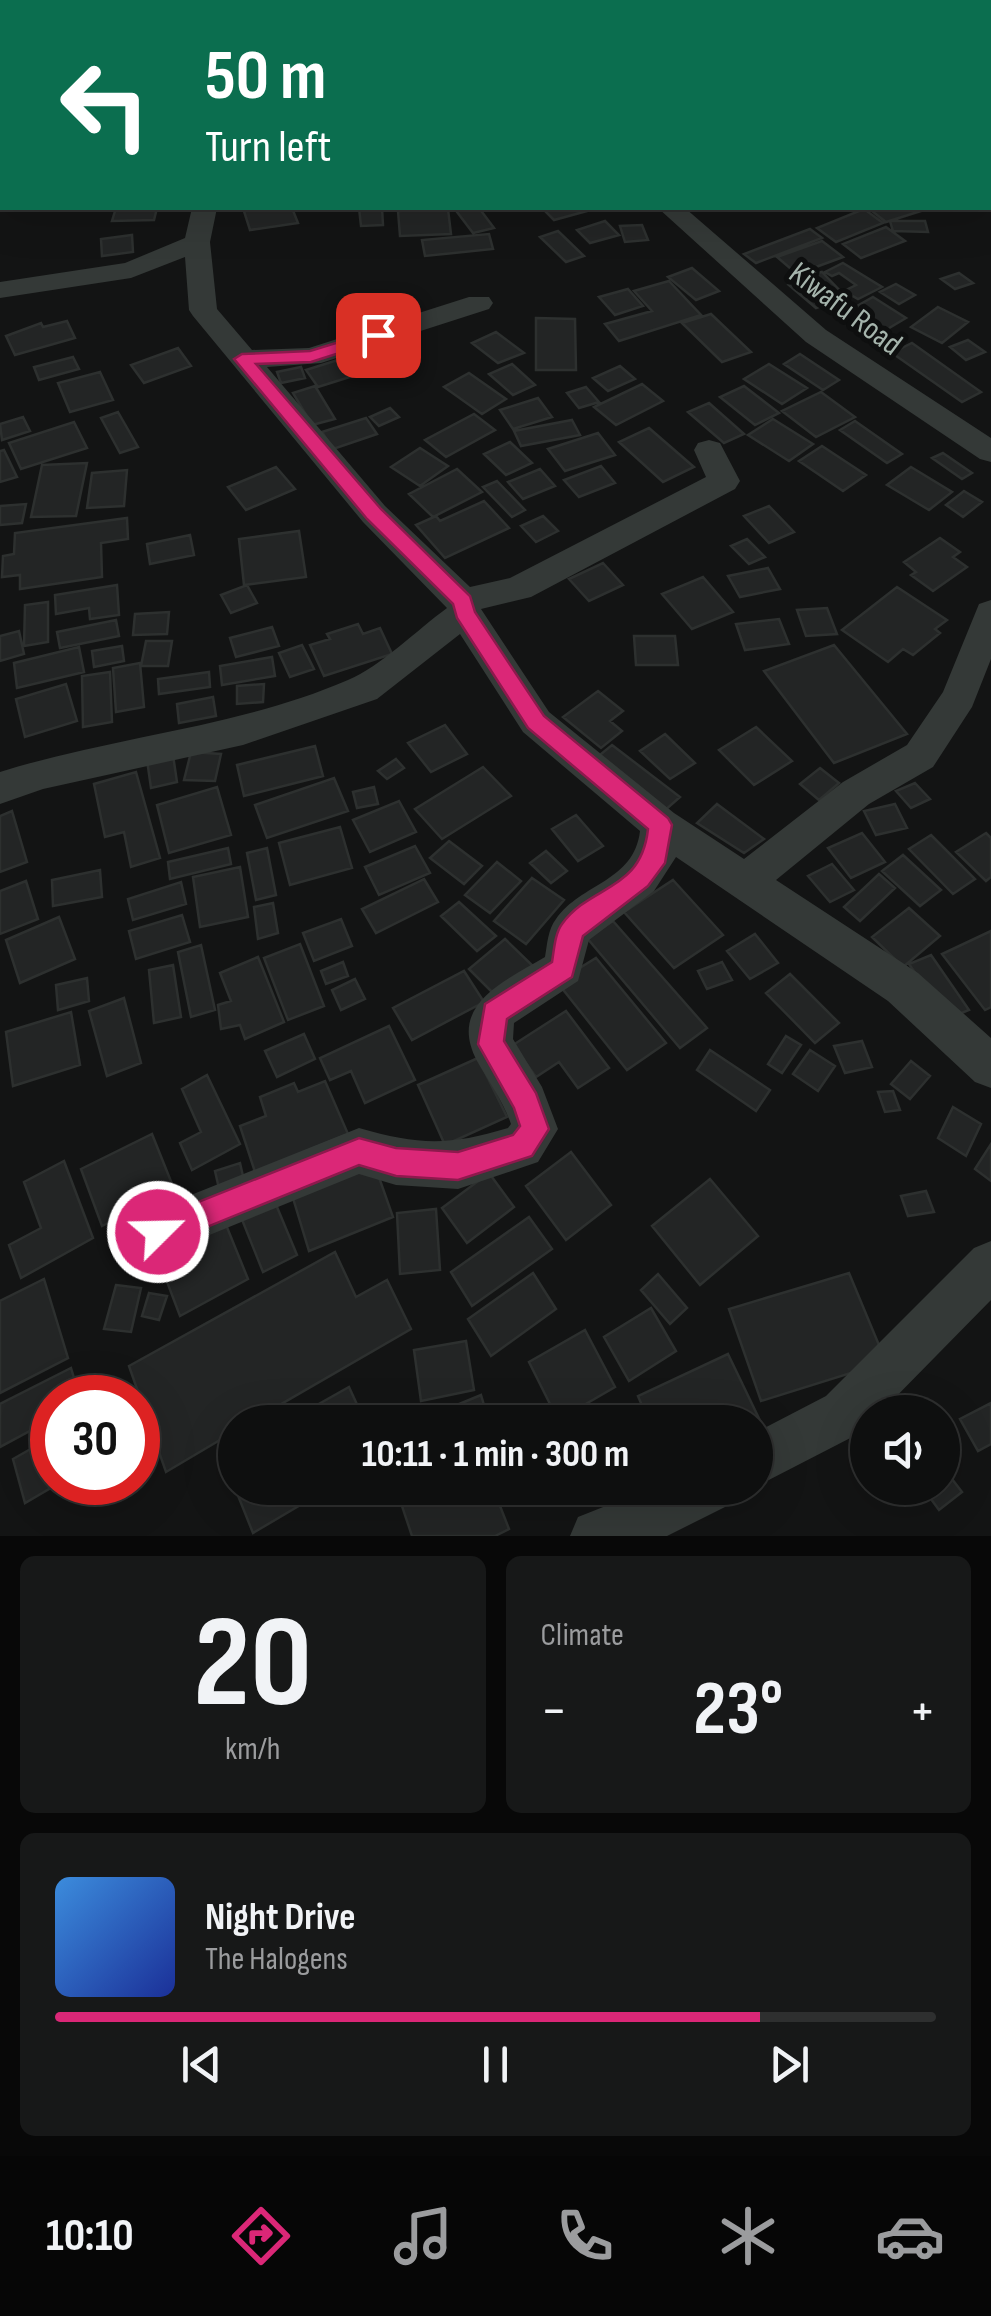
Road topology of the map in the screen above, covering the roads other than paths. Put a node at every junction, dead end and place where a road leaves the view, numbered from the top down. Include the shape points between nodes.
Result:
1 (672, 210) edge
2 (200, 225) edge
3 (0, 290) edge
4 (478, 303) dead end
5 (242, 359) junction
6 (710, 450) dead end
7 (991, 452) edge
8 (464, 607) junction
9 (991, 613) edge
10 (0, 788) edge
11 (660, 825) junction
12 (743, 882) junction
13 (991, 1067) edge
14 (158, 1232) dead end
15 (991, 1266) edge
16 (773, 1451) edge
17 (673, 1505) edge
18 (597, 1536) edge

1 - 7 street, Kiwafu Road via 816,336
2 - 3 street via 131,270
2 - 5 street via 203,310
4 - 5 street via 311,356
5 - 8 street via 374,514
6 - 8 street via 724,481 519,588
8 - 10 street via 364,689 244,730
8 - 11 street via 536,722
9 - 12 street via 959,697 920,756 856,793
11 - 12 street
11 - 14 street via 657,855 640,879 572,930 563,968 494,1012 491,1044 535,1129 522,1146 458,1166 359,1152
12 - 13 street via 903,987
15 - 16 street via 844,1414
17 - 18 street

